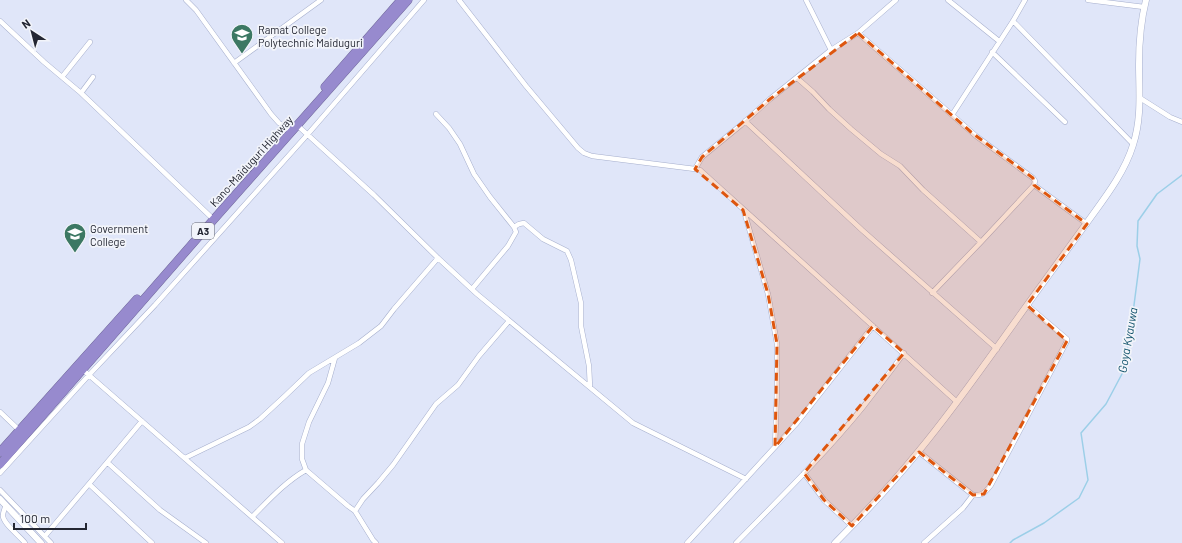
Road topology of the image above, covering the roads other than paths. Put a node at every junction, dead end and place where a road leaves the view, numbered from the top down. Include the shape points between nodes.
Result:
1 (186, 0) edge
2 (321, 0) edge
3 (401, 0) edge
4 (408, 0) edge
5 (424, 0) edge
6 (459, 0) edge
7 (806, 0) edge
8 (896, 0) edge
9 (948, 0) edge
10 (1025, 0) edge
11 (1088, 0) edge
12 (1146, 0) edge
13 (1144, 7) junction
14 (0, 21) edge
15 (1013, 21) junction
16 (858, 33) junction
17 (999, 41) junction
18 (90, 42) dead end
19 (831, 50) junction
20 (992, 52) junction
21 (234, 63) junction
22 (62, 77) junction
23 (93, 77) dead end
24 (797, 78) junction
25 (81, 93) junction
26 (1140, 98) junction
27 (436, 114) dead end
28 (952, 115) junction
29 (745, 121) junction
30 (1065, 122) dead end
31 (1182, 122) edge
32 (298, 126) junction
33 (288, 129) junction
34 (308, 134) junction
35 (1133, 144) junction
36 (695, 169) junction
37 (1034, 185) junction
38 (744, 210) junction
39 (210, 216) junction
40 (1086, 224) junction
41 (514, 227) junction
42 (981, 242) junction
43 (438, 258) junction
44 (472, 290) junction
45 (932, 293) junction
46 (1027, 305) junction
47 (509, 321) junction
48 (873, 326) junction
49 (996, 349) junction
50 (904, 354) junction
51 (335, 358) junction
52 (82, 369) junction
53 (89, 375) junction
54 (590, 387) junction
55 (957, 402) junction
56 (0, 412) edge
57 (142, 421) junction
58 (19, 430) junction
59 (775, 447) junction
60 (0, 452) edge
61 (919, 452) junction
62 (185, 458) junction
63 (108, 463) junction
64 (0, 464) edge
65 (306, 470) junction
66 (0, 472) edge
67 (804, 474) junction
68 (746, 479) junction
69 (89, 484) junction
70 (0, 490) edge
71 (973, 495) junction
72 (0, 499) edge
73 (6, 505) junction
74 (355, 511) junction
75 (252, 517) junction
76 (1, 519) edge
77 (852, 526) junction
78 (45, 536) junction
79 (25, 543) edge
80 (41, 543) edge
81 (51, 543) edge
82 (152, 543) edge
83 (206, 543) edge
84 (282, 543) edge
85 (376, 543) edge
86 (687, 543) edge
87 (736, 543) edge
88 (835, 543) edge
89 (924, 543) edge

1 - 21 street
2 - 21 street
3 - 33 highway, Kano-Maiduguri Highway / A3
4 - 32 highway, Kano-Maiduguri Highway / A3
5 - 34 street
6 - 36 street via 526,86 584,153
7 - 19 street
8 - 16 street
9 - 17 street
10 - 15 street
11 - 13 street
12 - 13 street
13 - 26 street via 1139,64
14 - 22 street
15 - 17 street
15 - 35 street
16 - 19 street
16 - 28 street
17 - 20 street
18 - 22 street
19 - 24 street
20 - 28 street
20 - 30 street
21 - 33 street via 271,114
22 - 25 street
23 - 25 street
24 - 29 street
24 - 42 street via 851,129 900,166
25 - 39 street
26 - 31 street
26 - 35 street
27 - 41 street via 460,144 474,174
28 - 37 street via 1033,178
29 - 36 street via 702,157
29 - 45 street
32 - 34 street
32 - 52 highway, Kano-Maiduguri Highway / A3
33 - 39 highway, Kano-Maiduguri Highway / A3
34 - 43 street
34 - 53 street
35 - 40 street via 1120,174
36 - 38 street via 700,170
37 - 40 street
37 - 42 street
38 - 48 street
38 - 59 street via 768,294 777,344
39 - 58 highway, Kano-Maiduguri Highway / A3
40 - 46 street
41 - 44 street via 516,232 511,242
41 - 54 street via 524,223 543,239 567,251 581,303 581,326 589,366
42 - 45 street
43 - 44 street
43 - 51 street via 382,326
44 - 47 street
45 - 49 street
46 - 49 street
46 - 71 street via 1067,341 991,485 984,494
47 - 54 street
47 - 74 street via 458,385 436,404 393,465
48 - 50 street
48 - 59 street
49 - 55 street
50 - 55 street
50 - 67 street via 863,407
51 - 62 street via 309,373 249,427
51 - 65 street via 328,384 308,422 302,444 302,459
52 - 53 street
52 - 64 highway, Kano-Maiduguri Highway / A3
53 - 57 street
53 - 66 street
54 - 68 street via 633,423
55 - 61 street
56 - 58 street
57 - 62 street
57 - 63 street
58 - 60 highway, Kano-Maiduguri Highway / A3
59 - 68 street
61 - 71 street
61 - 77 street
62 - 75 street
63 - 69 street
63 - 83 street via 160,510
65 - 74 street
65 - 75 street via 280,489
67 - 77 street via 824,500
67 - 87 street
68 - 86 street
69 - 78 street
69 - 82 street
70 - 78 street
71 - 89 street via 963,508
72 - 73 street
73 - 76 street
73 - 80 street
74 - 85 street
75 - 84 street
76 - 79 street
77 - 88 street
78 - 81 street

